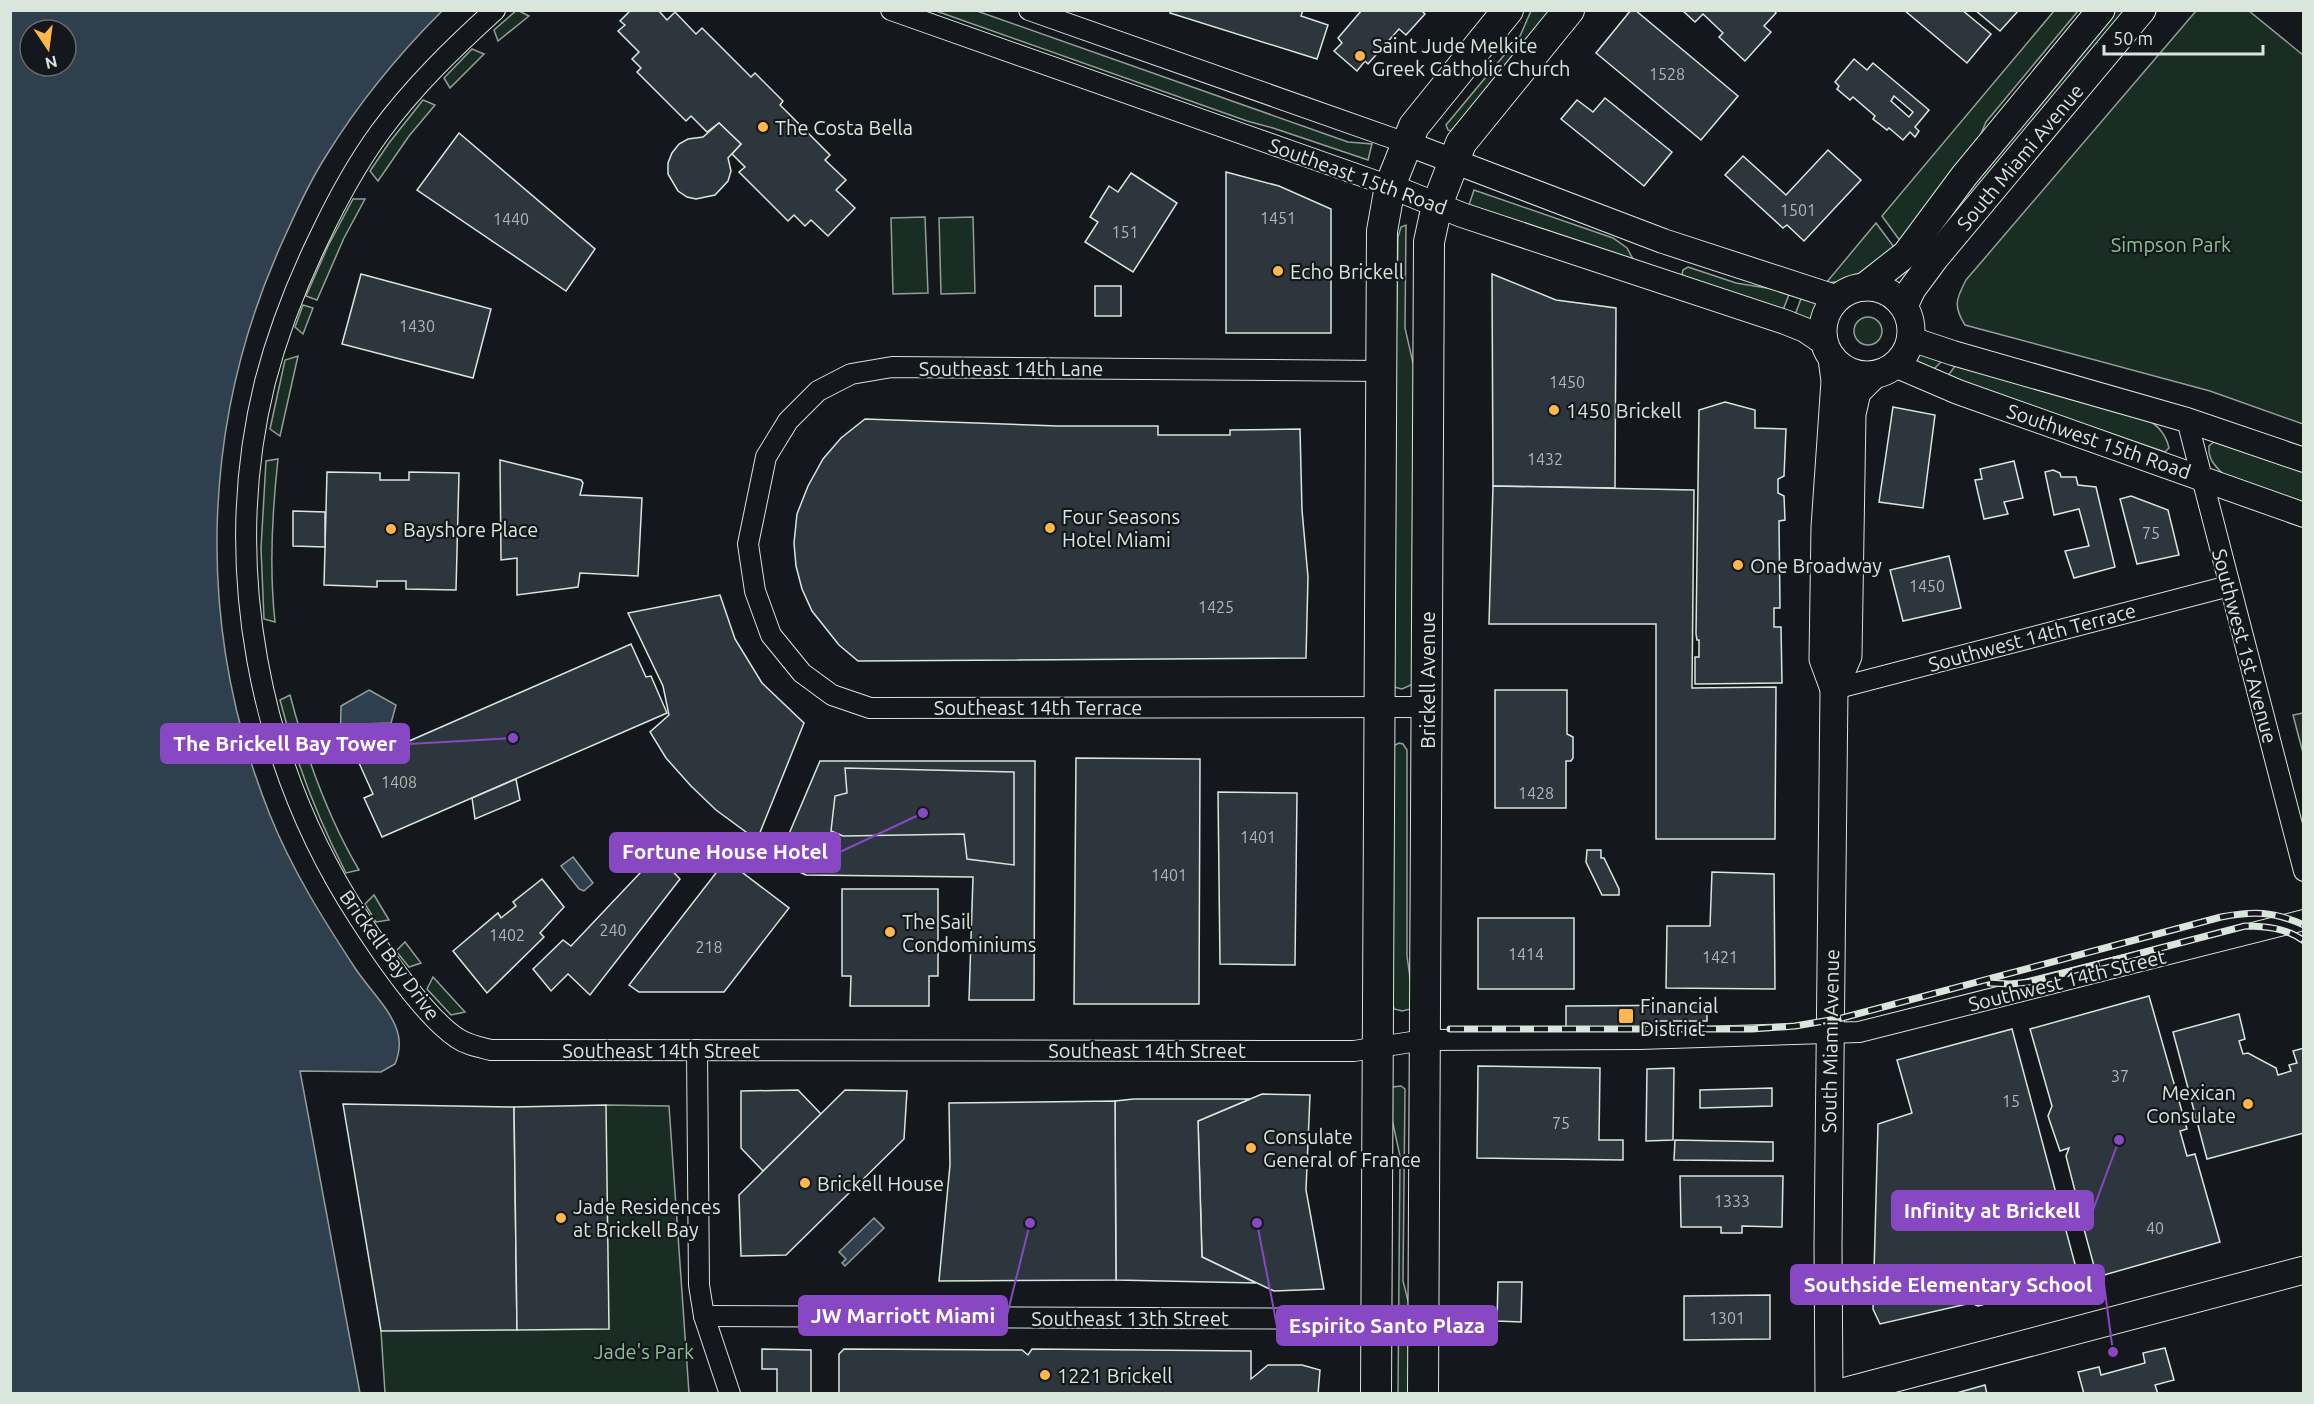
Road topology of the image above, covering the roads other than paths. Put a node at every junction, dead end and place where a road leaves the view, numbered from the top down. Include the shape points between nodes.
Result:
1 (495, 10) edge
2 (891, 10) edge
3 (1029, 10) edge
4 (1508, 10) edge
5 (1569, 10) edge
6 (2101, 10) edge
7 (2142, 10) edge
8 (1406, 143) junction
9 (1452, 162) junction
10 (1390, 186) junction
11 (1437, 205) junction
12 (1864, 287) junction
13 (1838, 298) junction
14 (1904, 306) junction
15 (1911, 339) junction
16 (1828, 350) junction
17 (1885, 370) junction
18 (1382, 371) junction
19 (2187, 420) junction
20 (2304, 460) edge
21 (2201, 477) junction
22 (2304, 515) edge
23 (748, 544) joint
24 (2229, 586) junction
25 (1834, 689) junction
26 (1380, 706) junction
27 (1427, 707) junction
28 (2304, 871) edge
29 (2304, 920) edge
30 (1830, 1032) junction
31 (1424, 1040) junction
32 (463, 1042) joint
33 (1377, 1047) junction
34 (697, 1050) junction
35 (2304, 1270) edge
36 (704, 1316) junction
37 (1376, 1319) junction
38 (730, 1394) edge
39 (1376, 1394) edge
40 (1423, 1394) edge
41 (1829, 1394) edge
42 (1835, 1394) edge

1 - 32 street, Brickell Bay Drive via 432,70 380,132 344,188 303,272 265,383 250,468 246,543 250,619 263,687 285,766 310,828 368,932 422,1004
2 - 10 street, Southeast 15th Road
3 - 8 street
4 - 8 main road via 1419,119
5 - 9 main road, Brickell Avenue via 1467,135
6 - 12 main road, South Miami Avenue via 1971,167 1906,254
7 - 14 main road, South Miami Avenue via 1935,258
8 - 9 street
8 - 10 main road
9 - 11 main road, Brickell Avenue
9 - 13 street via 1663,241
10 - 11 street, Southeast 15th Road
10 - 18 main road via 1382,231
11 - 16 street, Southeast 15th Road via 1785,322 1805,330
11 - 27 main road, Brickell Avenue via 1429,242
12 - 13 main road
12 - 14 main road via 1887,292
13 - 16 main road via 1824,323
14 - 15 main road
15 - 17 main road via 1905,354
15 - 19 street, Southwest 15th Road
16 - 17 main road via 1850,372
16 - 25 main road, South Miami Avenue via 1835,381 1825,527 1823,659
17 - 21 street, Southwest 15th Road
17 - 25 main road, South Miami Avenue via 1857,392 1851,414 1848,656
18 - 23 street, Southeast 14th Lane via 892,367 851,374 819,391 788,421 766,457
18 - 26 main road
19 - 20 street, Southwest 15th Road
19 - 21 street, Southwest 1st Avenue
21 - 22 street, Southwest 15th Road
21 - 24 street, Southwest 1st Avenue
23 - 26 street, Southeast 14th Terrace via 755,591 771,636 802,673 832,695 870,708
24 - 25 street, Southwest 14th Terrace
24 - 28 street, Southwest 1st Avenue
25 - 30 main road, South Miami Avenue
26 - 27 street, Southeast 14th Terrace
26 - 33 main road
27 - 31 main road, Brickell Avenue
29 - 30 street, Southwest 14th Street via 1859,1032
30 - 31 street, Southeast 14th Street
30 - 41 main road, South Miami Avenue
31 - 33 street, Southeast 14th Street
31 - 40 main road, Brickell Avenue
32 - 34 street, Southeast 14th Street via 491,1050
33 - 34 street, Southeast 14th Street via 1354,1051
33 - 37 main road
34 - 36 street via 697,1244
35 - 42 main road
36 - 37 street, Southeast 13th Street
36 - 38 street
37 - 39 main road

